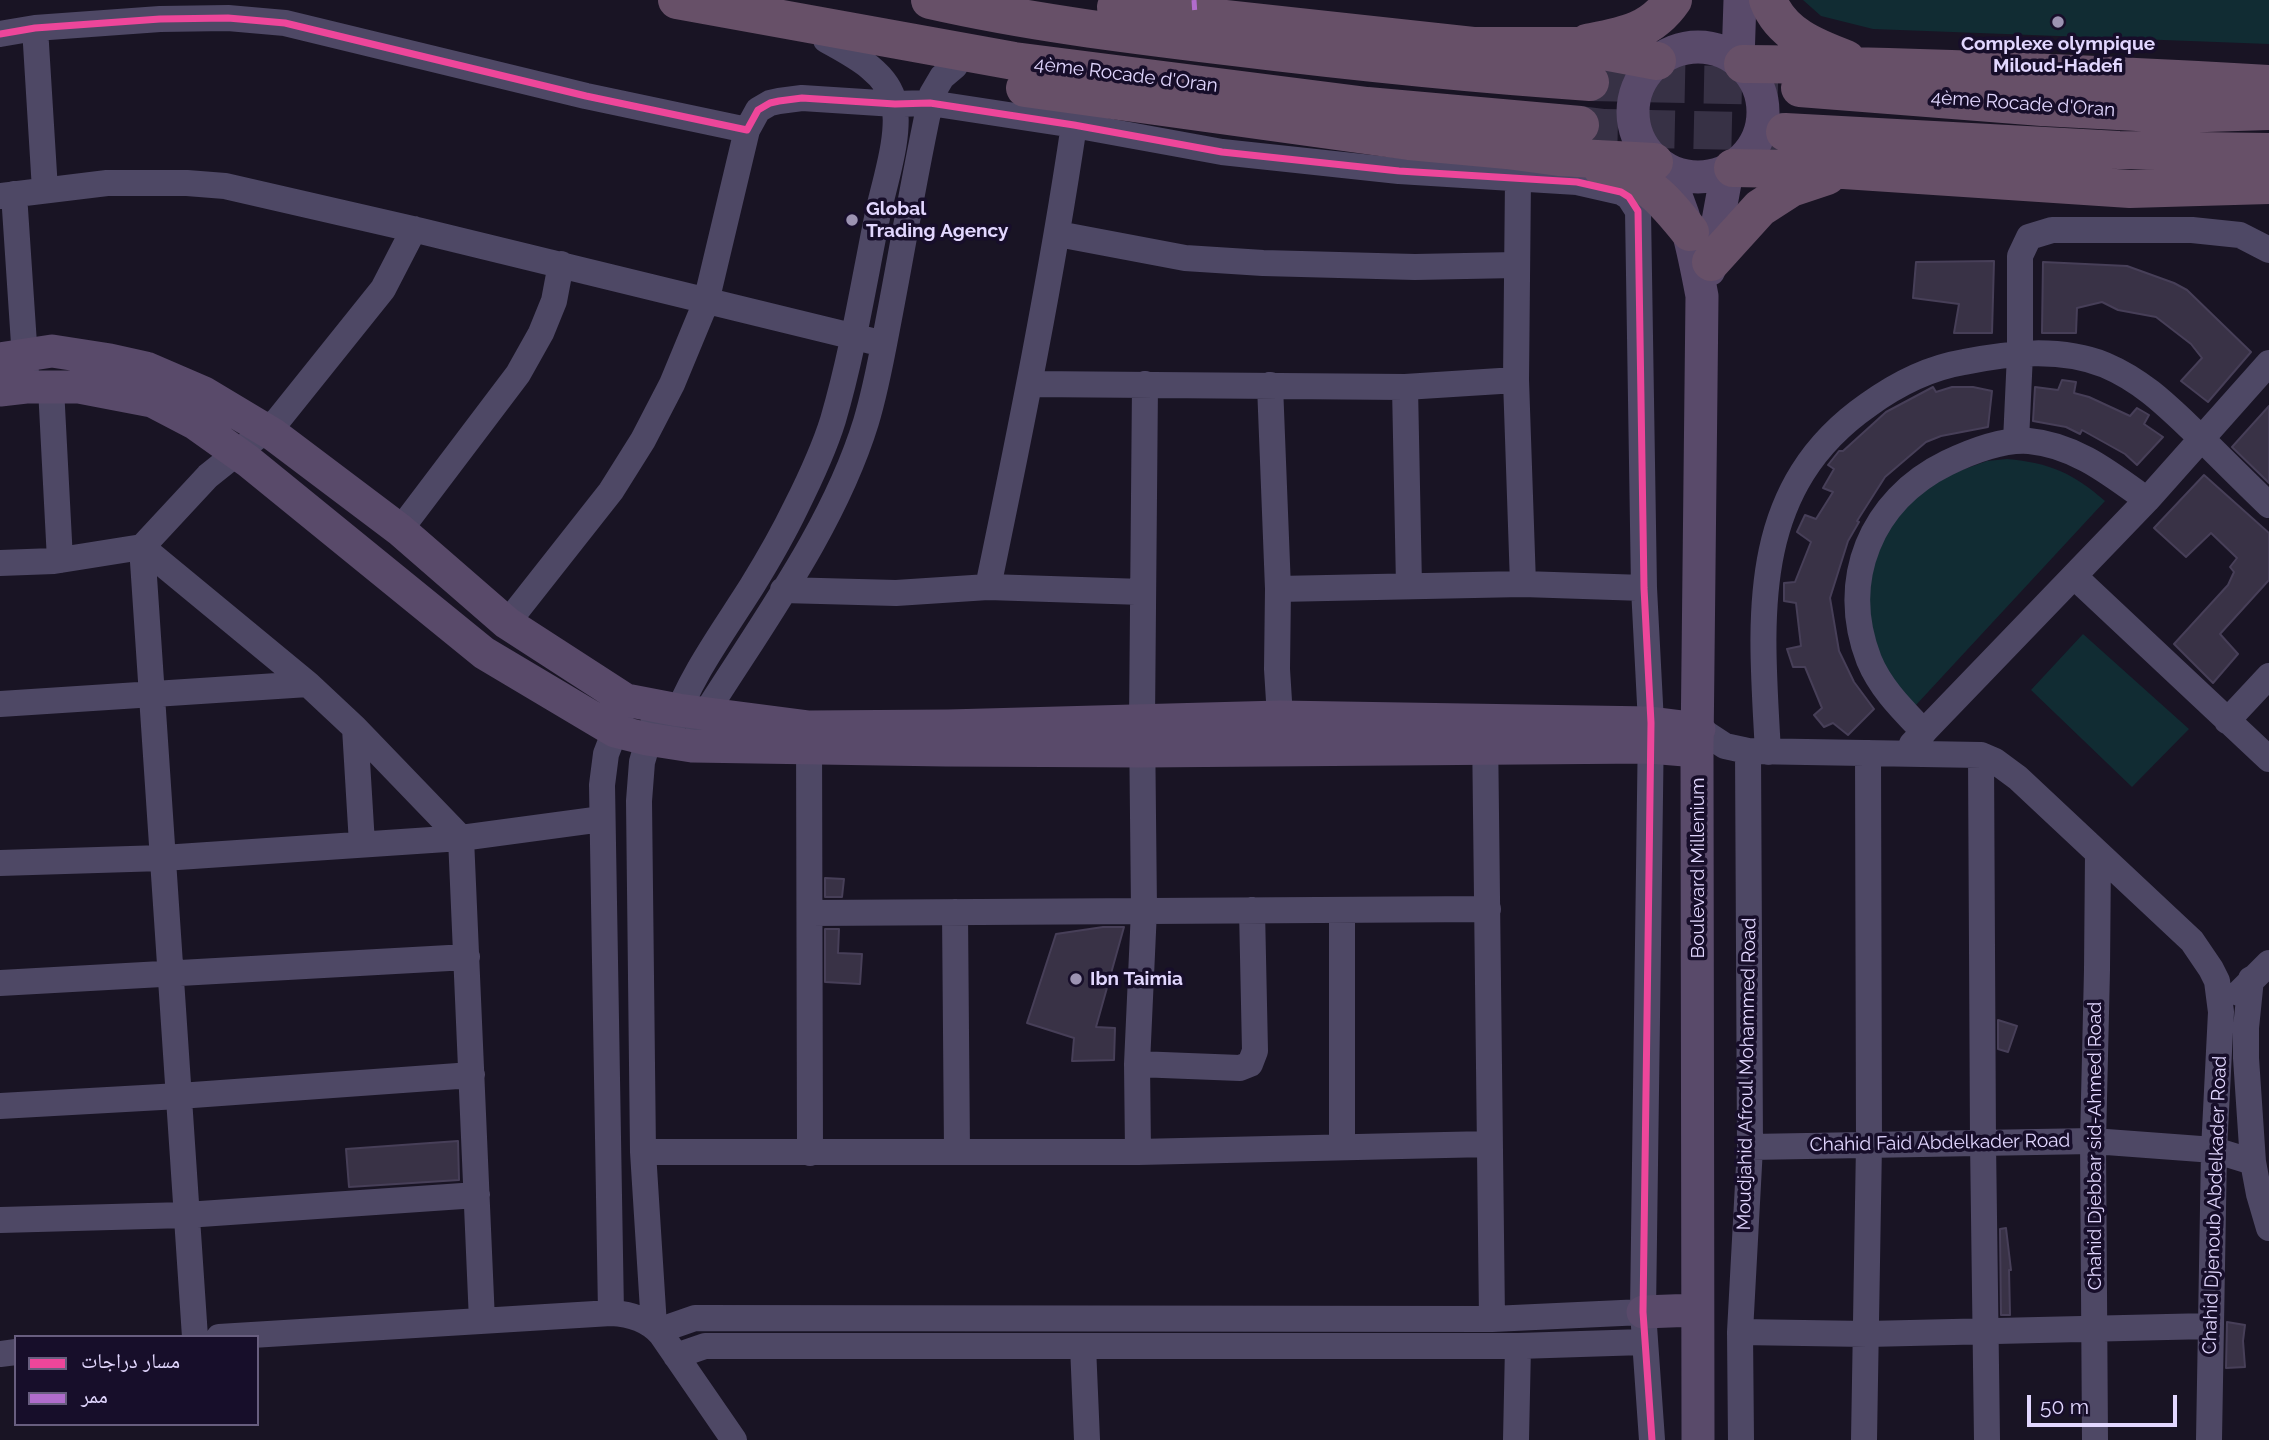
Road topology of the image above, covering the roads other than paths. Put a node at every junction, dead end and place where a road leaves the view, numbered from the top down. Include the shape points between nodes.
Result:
1 (677, 0) edge
2 (930, 0) edge
3 (1056, 0) edge
4 (1675, 0) edge
5 (1740, 0) edge
6 (1768, 0) edge
7 (764, 16) junction
8 (35, 28) junction
9 (0, 34) edge
10 (826, 40) junction
11 (1577, 46) junction
12 (1659, 59) junction
13 (1741, 62) junction
14 (1860, 65) junction
15 (955, 66) junction
16 (1590, 82) tunnel mouth
17 (2269, 84) edge
18 (1778, 86) tunnel mouth
19 (930, 103) junction
20 (895, 104) junction
21 (2269, 111) edge
22 (1074, 125) junction
23 (1580, 125) tunnel mouth
24 (747, 130) junction
25 (1785, 132) tunnel mouth
26 (2269, 152) edge
27 (1559, 157) junction
28 (1659, 165) junction
29 (1730, 170) junction
30 (1844, 170) junction
31 (1518, 178) junction
32 (2269, 185) edge
33 (46, 190) junction
34 (7, 195) edge
35 (414, 229) junction
36 (1058, 234) junction
37 (2269, 250) edge
38 (1701, 263) junction
39 (561, 264) junction
40 (1516, 265) junction
41 (706, 302) junction
42 (853, 336) junction
43 (884, 344) junction
44 (2020, 354) junction
45 (12, 356) edge
46 (2269, 362) edge
47 (1517, 380) junction
48 (1030, 384) junction
49 (1145, 384) junction
50 (1270, 385) junction
51 (1405, 387) junction
52 (26, 388) edge
53 (265, 430) junction
54 (2200, 438) junction
55 (2016, 441) junction
56 (236, 452) junction
57 (2147, 500) junction
58 (2269, 505) edge
59 (400, 530) junction
60 (142, 547) junction
61 (60, 560) junction
62 (0, 563) edge
63 (2075, 577) junction
64 (1522, 584) junction
65 (1409, 586) junction
66 (988, 587) junction
67 (1644, 588) junction
68 (1278, 589) junction
69 (783, 590) junction
70 (1143, 592) junction
71 (506, 623) junction
72 (2269, 676) edge
73 (308, 684) junction
74 (152, 695) junction
75 (0, 704) edge
76 (680, 710) junction
77 (621, 715) junction
78 (1280, 717) junction
79 (2227, 721) junction
80 (355, 728) junction
81 (1924, 732) junction
82 (1485, 734) junction
83 (1650, 735) junction
84 (1142, 736) junction
85 (809, 737) junction
86 (668, 743) junction
87 (1727, 746) junction
88 (1868, 753) junction
89 (1904, 753) junction
90 (1981, 755) junction
91 (2269, 759) edge
92 (602, 819) junction
93 (461, 838) junction
94 (362, 844) junction
95 (2098, 853) junction
96 (163, 858) junction
97 (0, 863) edge
98 (1488, 909) junction
99 (1144, 910) junction
100 (1252, 910) junction
101 (1342, 911) junction
102 (956, 912) junction
103 (810, 913) junction
104 (467, 957) junction
105 (2260, 971) edge
106 (170, 974) junction
107 (0, 984) edge
108 (2221, 1012) junction
109 (1137, 1064) junction
110 (472, 1075) junction
111 (178, 1096) junction
112 (0, 1106) edge
113 (2092, 1140) junction
114 (1983, 1142) junction
115 (1489, 1144) junction
116 (1869, 1144) junction
117 (1342, 1147) junction
118 (1750, 1147) junction
119 (2214, 1150) junction
120 (643, 1152) junction
121 (957, 1152) junction
122 (1138, 1152) junction
123 (810, 1153) junction
124 (2253, 1162) junction
125 (477, 1195) junction
126 (187, 1215) junction
127 (0, 1220) edge
128 (2269, 1228) edge
129 (1696, 1310) junction
130 (611, 1313) junction
131 (1126, 1317) junction
132 (1492, 1319) junction
133 (482, 1321) junction
134 (2210, 1326) junction
135 (1644, 1327) junction
136 (2094, 1328) junction
137 (658, 1330) junction
138 (1987, 1330) junction
139 (1740, 1332) junction
140 (1867, 1334) junction
141 (195, 1335) edge
142 (252, 1335) edge
143 (1083, 1346) junction
144 (1126, 1346) junction
145 (1518, 1346) junction
146 (676, 1356) junction
147 (734, 1440) edge
148 (1087, 1440) edge
149 (1516, 1440) edge
150 (1652, 1440) edge
151 (1698, 1440) edge
152 (1741, 1440) edge
153 (1864, 1440) edge
154 (1987, 1440) edge
155 (2095, 1440) edge
156 (2209, 1440) edge

1 - 7 highway, 4ème Rocade d'Oran
2 - 16 highway, 4ème Rocade d'Oran via 1097,31 1465,74
3 - 11 highway via 1473,46
4 - 11 highway via 1647,26 1625,36
4 - 12 main road
5 - 13 main road
6 - 14 highway via 1793,34
7 - 10 highway
7 - 23 highway, 4ème Rocade d'Oran via 1014,61 1367,106
8 - 9 street
8 - 24 street via 160,19 285,23
8 - 33 street
10 - 15 highway
10 - 20 street via 879,76
11 - 12 highway
12 - 13 main road via 1681,48 1701,46 1721,50
12 - 28 main road via 1642,78 1633,99 1633,122 1640,144
13 - 14 highway
13 - 29 main road via 1759,89 1763,118 1759,137
14 - 17 highway
15 - 19 street via 936,85
15 - 27 highway via 1041,91
18 - 21 highway, 4ème Rocade d'Oran via 2175,114
19 - 20 street
19 - 22 street
19 - 43 street
20 - 24 street via 802,98 779,101 758,110
20 - 42 street via 893,144
22 - 31 street via 1222,152
22 - 36 street
24 - 41 street
25 - 26 highway, 4ème Rocade d'Oran via 2119,150
27 - 28 highway
27 - 38 highway via 1624,174 1649,187 1666,202
28 - 29 main road via 1695,178
28 - 38 main road via 1678,196
29 - 30 highway
29 - 38 main road
30 - 32 highway via 2130,189
30 - 38 highway via 1775,197
31 - 40 street
31 - 67 street via 1611,189 1629,197 1639,211
33 - 34 street
33 - 35 street via 145,182 225,186
34 - 45 street
35 - 39 street
35 - 53 street via 383,289 278,420
36 - 40 street via 1211,260 1309,266
36 - 48 street
37 - 44 street via 2240,235 2192,230 2052,230 2029,237 2020,256
38 - 87 main road, Boulevard Millenium
39 - 41 street
39 - 59 street via 554,302 518,374
40 - 47 street
41 - 42 street
41 - 71 street via 673,384 618,481
42 - 43 street
42 - 76 street via 833,421 797,506 699,668
43 - 69 street via 867,420 848,469
44 - 54 street, Moudjahid Afroul Mohammed Road via 2076,357 2104,365 2155,394
44 - 55 street
44 - 87 street, Moudjahid Afroul Mohammed Road via 1947,365 1901,383 1848,419 1819,447 1780,519 1766,583 1762,635
45 - 52 street
45 - 53 main road via 52,351 146,368 204,393
46 - 54 street
47 - 51 street
47 - 64 street
48 - 49 street
48 - 66 street
49 - 50 street
49 - 70 street
50 - 51 street
50 - 68 street
51 - 65 street
52 - 56 main road via 79,387 152,401
52 - 61 street
53 - 56 street
53 - 59 main road
54 - 57 street
54 - 58 street, Moudjahid Afroul Mohammed Road
55 - 57 street via 2065,448 2104,468
55 - 81 street via 1971,452 1926,473 1893,501 1872,534 1861,563 1861,634 1870,661 1887,693
56 - 60 street
56 - 77 main road via 484,653
57 - 63 street
59 - 71 main road
60 - 61 street
60 - 73 street
60 - 74 street
61 - 62 street
63 - 79 street
63 - 81 street
64 - 65 street
64 - 67 street
65 - 68 street
66 - 69 street via 896,593
66 - 70 street
67 - 83 street
68 - 78 street
69 - 76 street
70 - 84 street
71 - 77 main road
72 - 79 street
73 - 74 street
73 - 80 street
74 - 75 street
74 - 96 street
76 - 77 main road
76 - 85 main road
76 - 86 street
76 - 86 street
77 - 86 main road
77 - 92 street via 603,769
78 - 82 main road
78 - 84 main road
79 - 91 street
80 - 93 street
80 - 94 street
81 - 89 street
82 - 83 main road
82 - 84 main road
82 - 98 street
83 - 87 main road
83 - 135 street
84 - 85 main road
84 - 99 street
85 - 86 main road
85 - 103 street
86 - 120 street via 642,762 639,801
87 - 88 street
87 - 118 street, Moudjahid Afroul Mohammed Road
87 - 129 main road, Boulevard Millenium
88 - 89 street
88 - 116 street
89 - 90 street
90 - 95 street, Chahid Djenoub Abdelkader Road via 2018,778
90 - 114 street
92 - 93 street
92 - 130 street
93 - 94 street
93 - 104 street
94 - 96 street
95 - 108 street, Chahid Djenoub Abdelkader Road via 2192,941 2217,981
95 - 113 street, Chahid Djebbar sid-Ahmed Road
96 - 97 street
96 - 106 street
98 - 101 street
98 - 115 street
99 - 100 street
99 - 102 street
99 - 109 street
100 - 101 street
100 - 109 street via 1255,1051 1250,1064 1240,1068
101 - 117 street
102 - 103 street
102 - 121 street
103 - 123 street
104 - 106 street
104 - 110 street
105 - 108 street
105 - 124 street via 2246,1028
106 - 107 street
106 - 111 street
108 - 119 street, Chahid Djenoub Abdelkader Road
109 - 122 street
110 - 111 street
110 - 125 street
111 - 112 street
111 - 126 street
113 - 114 street, Chahid Faid Abdelkader Road
113 - 119 street, Chahid Faid Abdelkader Road
113 - 136 street, Chahid Djebbar sid-Ahmed Road
114 - 116 street, Chahid Faid Abdelkader Road
114 - 138 street
115 - 117 street
115 - 132 street
116 - 118 street, Chahid Faid Abdelkader Road
116 - 140 street
117 - 122 street
118 - 139 street, Moudjahid Afroul Mohammed Road
119 - 124 street, Chahid Faid Abdelkader Road
119 - 134 street, Chahid Djenoub Abdelkader Road
120 - 123 street
120 - 137 street
121 - 122 street
121 - 123 street
124 - 128 street
125 - 126 street
125 - 133 street
126 - 127 street
126 - 141 street
129 - 135 main road
129 - 151 main road, Boulevard Millenium
130 - 133 street
130 - 137 street via 633,1316
131 - 132 street
131 - 137 street via 695,1318
131 - 144 street
132 - 135 street
133 - 142 street
134 - 136 street
134 - 156 street, Chahid Djenoub Abdelkader Road
135 - 145 street
135 - 150 street
136 - 138 street
136 - 155 street, Chahid Djebbar sid-Ahmed Road
137 - 146 street
138 - 140 street
138 - 154 street
139 - 140 street
139 - 152 street, Moudjahid Afroul Mohammed Road
140 - 153 street
143 - 144 street
143 - 146 street via 705,1346
143 - 148 street
144 - 145 street
145 - 149 street
146 - 147 street

